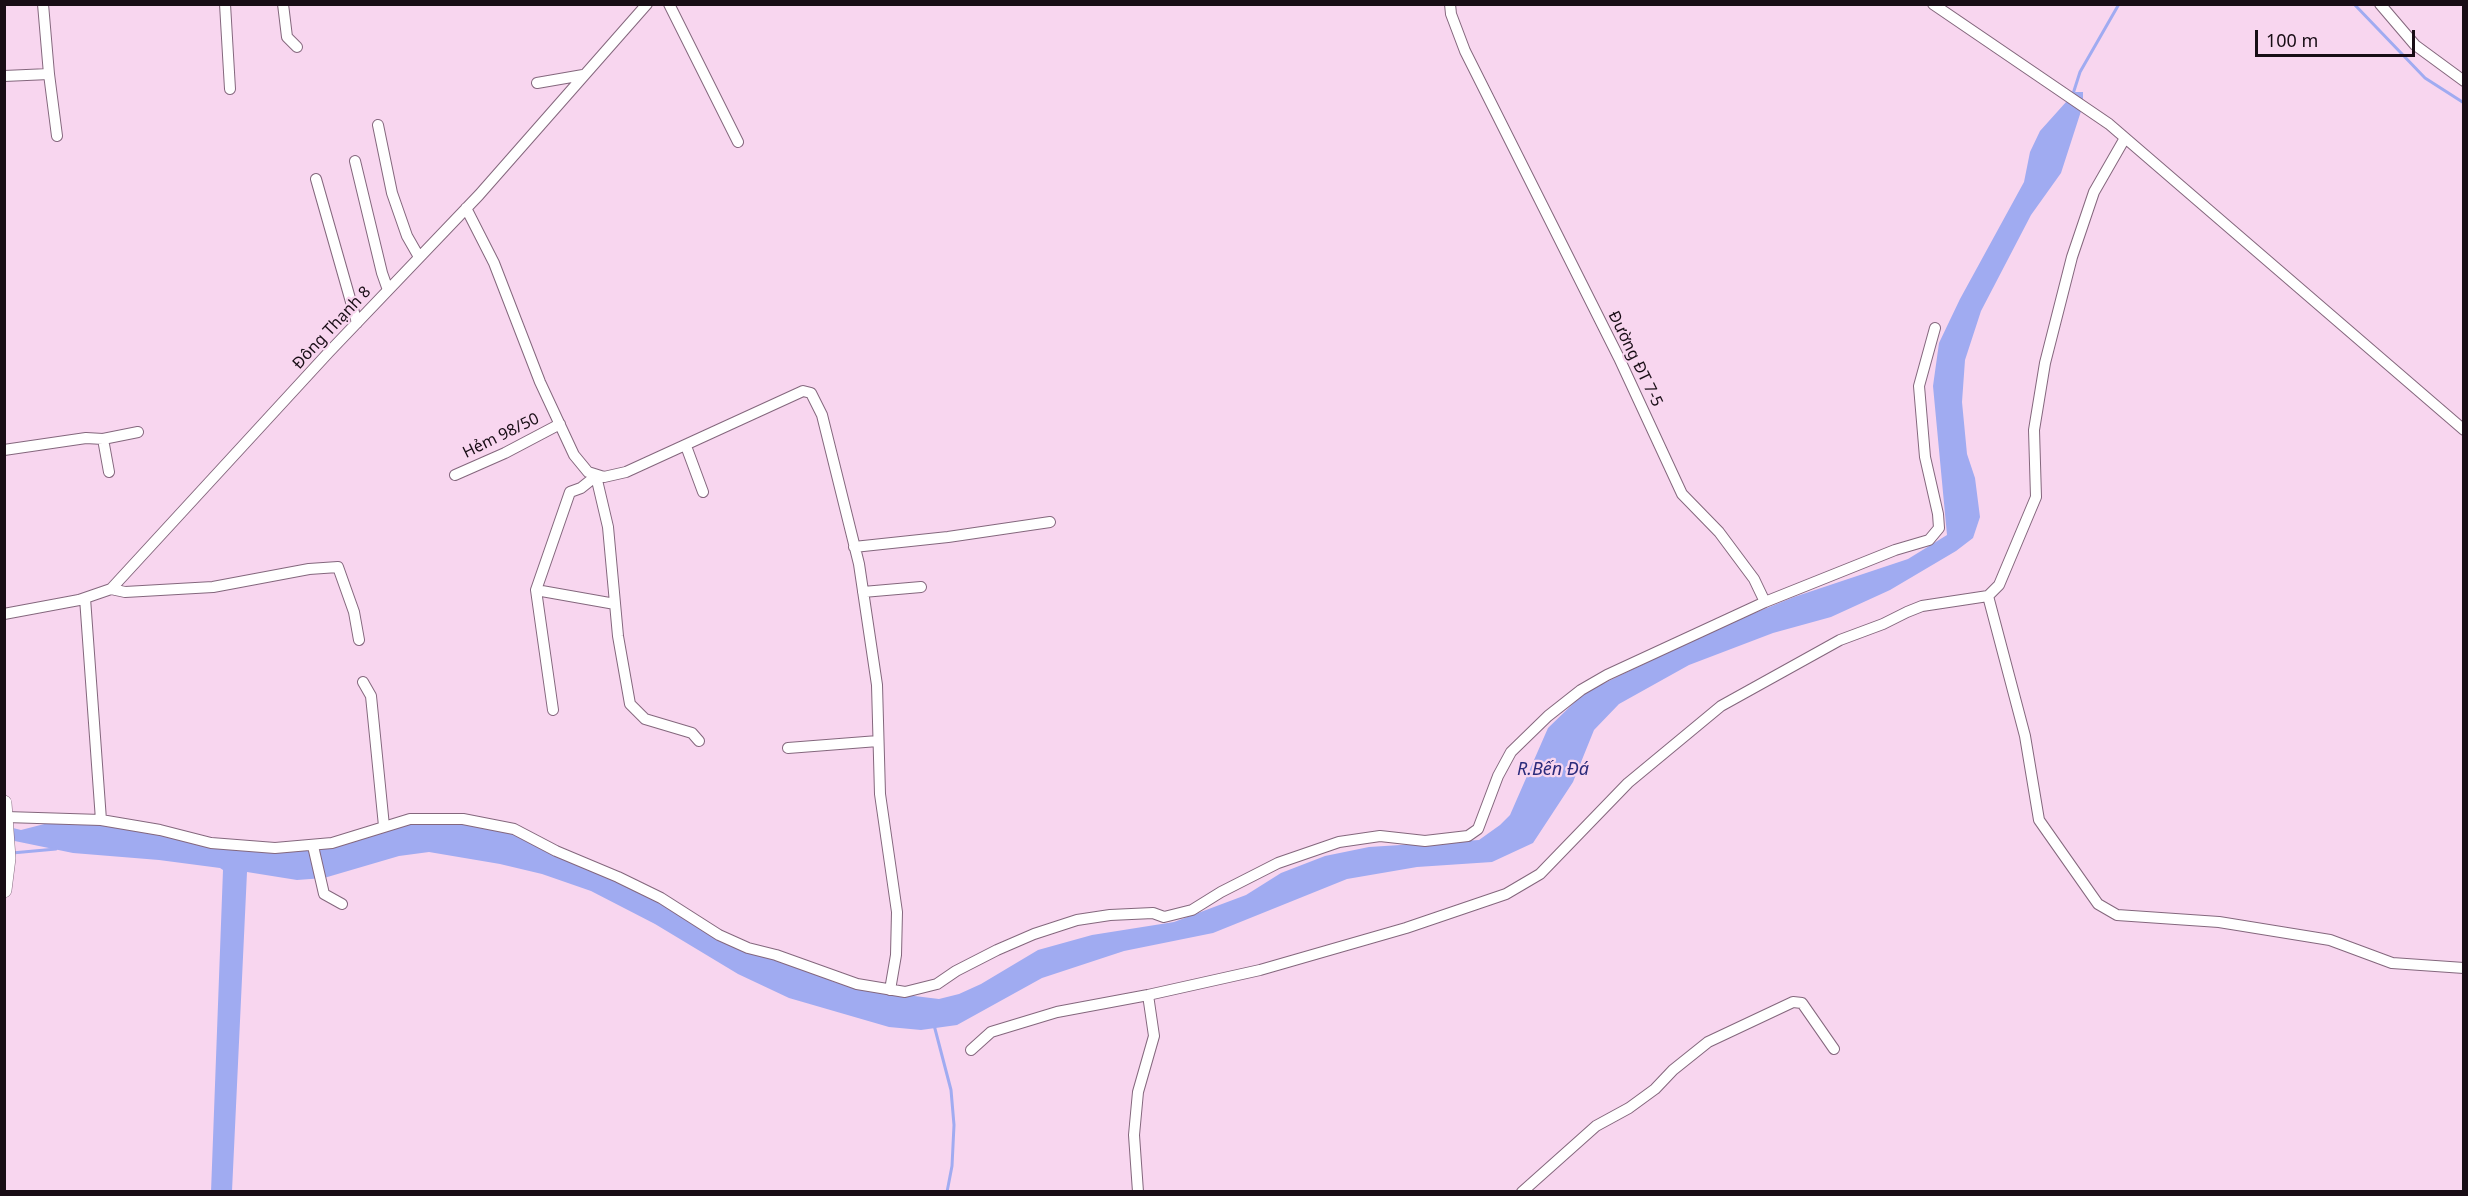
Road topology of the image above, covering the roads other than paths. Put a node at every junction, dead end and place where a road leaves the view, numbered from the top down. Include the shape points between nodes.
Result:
1 (43, 4) edge
2 (225, 4) edge
3 (283, 4) edge
4 (647, 4) edge
5 (669, 4) edge
6 (1450, 4) edge
7 (1933, 4) edge
8 (2380, 4) edge
9 (297, 47) dead end
10 (49, 74) junction
11 (583, 75) junction
12 (4, 76) edge
13 (2463, 81) edge
14 (537, 83) dead end
15 (230, 89) dead end
16 (378, 126) dead end
17 (57, 136) dead end
18 (2125, 138) junction
19 (738, 142) dead end
20 (355, 161) dead end
21 (316, 179) dead end
22 (466, 208) junction
23 (419, 257) junction
24 (388, 290) junction
25 (357, 323) junction
26 (1935, 328) dead end
27 (560, 424) junction
28 (2463, 430) edge
29 (138, 432) dead end
30 (103, 439) junction
31 (686, 446) junction
32 (4, 450) edge
33 (109, 472) dead end
34 (455, 475) dead end
35 (596, 476) junction
36 (703, 492) dead end
37 (1050, 522) dead end
38 (854, 547) junction
39 (921, 587) dead end
40 (111, 589) junction
41 (536, 590) junction
42 (863, 592) junction
43 (1988, 596) junction
44 (85, 598) junction
45 (1765, 602) junction
46 (615, 604) junction
47 (4, 614) edge
48 (359, 640) dead end
49 (363, 682) dead end
50 (554, 710) dead end
51 (699, 741) dead end
52 (878, 741) junction
53 (788, 748) dead end
54 (6, 814) edge
55 (101, 820) junction
56 (384, 826) junction
57 (314, 847) junction
58 (4, 890) edge
59 (342, 904) dead end
60 (2463, 968) edge
61 (890, 990) junction
62 (1149, 995) junction
63 (1834, 1049) dead end
64 (972, 1050) dead end
65 (1138, 1191) edge
66 (1522, 1191) edge

1 - 10 street
2 - 15 street
3 - 9 street via 287,38
4 - 11 street, Đông Thạnh 8
5 - 19 street
6 - 45 street, Đường ĐT 7-5 via 1465,51 1619,358 1682,494 1719,532 1754,579
7 - 18 street
8 - 13 street via 2415,45
10 - 12 street
10 - 17 street
11 - 14 street
11 - 22 street, Đông Thạnh 8
16 - 23 street via 392,193
18 - 28 street
18 - 43 street via 2094,192 2072,257 2045,363 2034,430 2036,497 1999,585
20 - 24 street
21 - 25 street
22 - 23 street, Đông Thạnh 8
22 - 27 street via 494,263
23 - 24 street, Đông Thạnh 8
24 - 25 street, Đông Thạnh 8
25 - 40 street, Đông Thạnh 8
26 - 45 street via 1919,386 1924,457 1939,528 1929,540
27 - 34 street, Hẻm 98/50
27 - 35 street via 574,455
29 - 30 street
30 - 32 street
30 - 33 street
31 - 35 street via 626,472
31 - 36 street
31 - 38 street via 803,392 811,393 822,415
35 - 41 street via 570,492
35 - 46 street via 608,527
37 - 38 street
38 - 42 street
39 - 42 street
40 - 44 street, Đông Thạnh 8
40 - 48 street via 125,592 213,587 338,567
41 - 46 street
41 - 50 street
42 - 52 street via 877,685
43 - 60 street via 2025,736 2038,816 2098,904 2117,915 2219,922 2330,940 2392,963
43 - 62 street via 1907,612 1840,640 1721,706 1628,783 1540,874 1506,894 1260,970
44 - 47 street, Đông Thạnh 8
44 - 55 street
45 - 61 street via 1581,690 1511,752 1478,829 1468,836 1425,841 1380,836 1339,842 1278,862 1192,910 1164,917 1153,913 1077,920 1034,934 937,984 905,992
46 - 51 street via 630,704 645,720 692,733
49 - 56 street via 370,696
52 - 53 street
52 - 61 street via 880,794 897,912
54 - 55 street
54 - 58 main road via 8,858
55 - 57 street via 210,843
56 - 57 street
56 - 61 street via 410,819 464,819 514,829 661,898 719,935 748,948 857,984
57 - 59 street via 324,894
62 - 64 street via 1057,1011 991,1032
62 - 65 street via 1154,1036 1138,1092 1134,1135
63 - 66 street via 1802,1003 1793,1002 1708,1042 1655,1089 1596,1125

